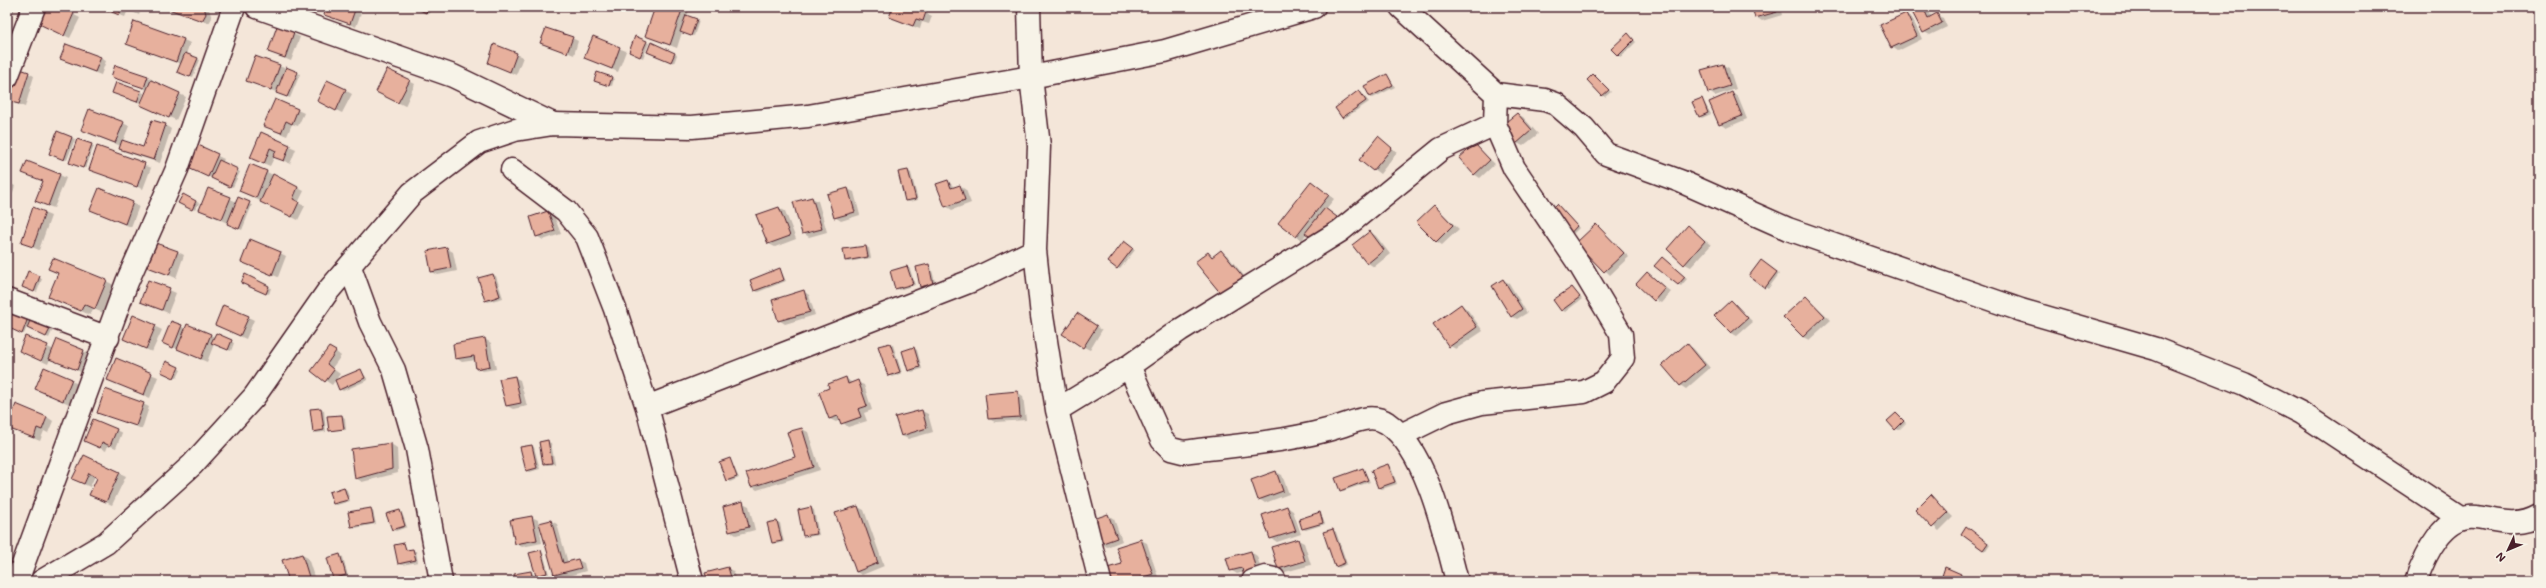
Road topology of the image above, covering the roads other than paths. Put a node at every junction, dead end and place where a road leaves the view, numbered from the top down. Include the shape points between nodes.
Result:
1 (34, 7) edge
2 (234, 7) edge
3 (257, 7) edge
4 (1029, 7) edge
5 (1314, 7) edge
6 (1401, 7) edge
7 (7, 77) edge
8 (1031, 77) junction
9 (1496, 94) junction
10 (553, 124) junction
11 (1495, 124) junction
12 (512, 170) dead end
13 (1035, 250) junction
14 (350, 267) junction
15 (7, 300) edge
16 (108, 338) junction
17 (1130, 366) junction
18 (647, 407) junction
19 (1057, 410) junction
20 (1401, 435) junction
21 (2460, 518) junction
22 (2536, 523) edge
23 (17, 581) edge
24 (42, 581) edge
25 (441, 581) edge
26 (692, 581) edge
27 (1100, 581) edge
28 (1253, 581) edge
29 (1275, 581) edge
30 (1457, 581) edge
31 (2416, 581) edge

1 - 7 street
2 - 16 street via 177,169 127,282
3 - 10 street via 453,76
4 - 8 street
5 - 8 street via 1165,51
6 - 9 street
8 - 10 street via 801,117 692,127
8 - 13 street via 1039,146
9 - 11 street
9 - 21 street via 1545,100 1556,104 1584,128 1606,154 1680,181 1788,230 2021,310 2156,349 2244,384 2301,413
10 - 14 street via 515,130 479,142 446,165 412,193
11 - 17 street via 1441,149 1340,231 1180,330
11 - 20 street via 1514,168 1581,267 1621,334 1623,358 1604,382 1584,392 1482,403 1446,414
12 - 18 street via 566,211 587,238 615,309
13 - 18 street via 972,282
13 - 19 street via 1042,316
14 - 24 street via 328,291 254,397 192,465 106,543
14 - 25 street via 370,322 394,370 417,449
15 - 16 street
16 - 23 street
17 - 19 street
17 - 20 street via 1162,440 1171,449 1183,452 1314,434 1368,417 1386,422
18 - 26 street
19 - 27 street
20 - 30 street via 1415,455 1438,509
21 - 22 street via 2476,516 2502,523
21 - 31 street via 2433,541 2422,560
28 - 29 street via 1274,578

